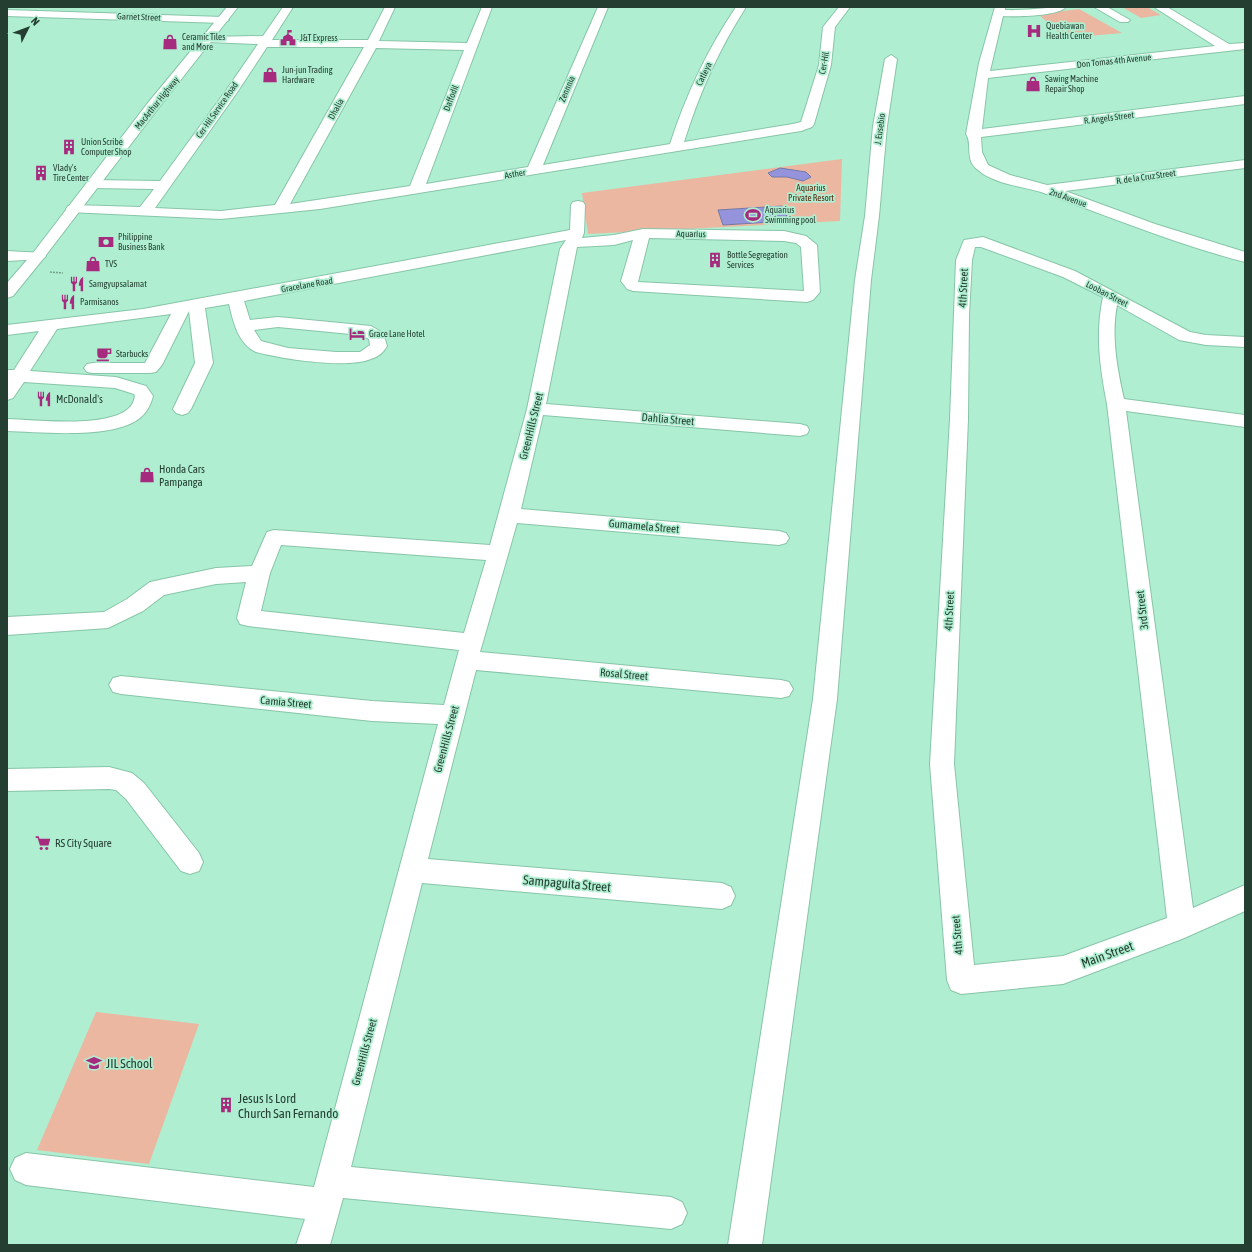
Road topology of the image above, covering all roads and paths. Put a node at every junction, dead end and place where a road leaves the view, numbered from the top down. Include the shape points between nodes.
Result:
1 (154, 7) edge
2 (233, 7) edge
3 (288, 7) edge
4 (390, 7) edge
5 (487, 7) edge
6 (603, 7) edge
7 (741, 7) edge
8 (846, 7) edge
9 (1061, 7) edge
10 (1099, 7) edge
11 (1159, 7) edge
12 (999, 10) edge
13 (7, 12) edge
14 (145, 17) junction
15 (223, 20) junction
16 (1124, 20) dead end
17 (208, 40) junction
18 (264, 41) junction
19 (372, 44) junction
20 (1245, 46) edge
21 (470, 47) junction
22 (1227, 48) junction
23 (892, 59) dead end
24 (983, 75) junction
25 (1245, 100) edge
26 (808, 124) joint
27 (973, 134) junction
28 (676, 147) junction
29 (1245, 164) edge
30 (533, 171) junction
31 (93, 184) junction
32 (163, 185) junction
33 (416, 190) junction
34 (1046, 190) junction
35 (578, 205) dead end
36 (72, 209) junction
37 (280, 209) junction
38 (145, 211) junction
39 (643, 234) junction
40 (574, 238) junction
41 (1239, 241) dead end
42 (969, 242) joint
43 (1215, 248) junction
44 (7, 256) edge
45 (38, 256) junction
46 (1245, 257) edge
47 (7, 293) edge
48 (1111, 295) junction
49 (235, 297) junction
50 (189, 305) junction
51 (52, 324) junction
52 (244, 326) junction
53 (7, 330) edge
54 (1245, 342) edge
55 (14, 372) edge
56 (7, 394) edge
57 (1116, 404) junction
58 (182, 409) dead end
59 (536, 409) junction
60 (1245, 421) edge
61 (7, 425) edge
62 (800, 430) dead end
63 (509, 515) junction
64 (779, 538) dead end
65 (498, 553) junction
66 (259, 573) junction
67 (7, 626) edge
68 (469, 651) junction
69 (121, 685) dead end
70 (781, 689) dead end
71 (452, 715) junction
72 (7, 780) edge
73 (190, 862) dead end
74 (412, 870) junction
75 (722, 896) dead end
76 (1245, 898) edge
77 (1182, 926) junction
78 (961, 980) joint
79 (26, 1169) dead end
80 (327, 1193) junction
81 (671, 1213) dead end
82 (313, 1245) edge
83 (745, 1245) edge

1 - 14 main road
2 - 15 main road, MacArthur Highway
3 - 18 main road, Cer-Hil Service Road
4 - 19 main road, Dhalia
5 - 21 main road, Daffodil
6 - 30 main road, Zennnia
7 - 28 main road, Catleya via 726,28 687,109
8 - 26 main road, Cer-Hil via 829,27 825,65
9 - 12 main road via 1024,14
10 - 16 main road
11 - 22 main road
12 - 24 main road, 2nd Avenue
13 - 14 main road, Garnet Street
14 - 15 main road, Garnet Street
15 - 17 main road, MacArthur Highway
17 - 18 main road
17 - 31 main road, MacArthur Highway
18 - 19 main road
18 - 32 main road, Cer-Hil Service Road via 232,91
19 - 21 main road
19 - 37 main road, Dhalia
20 - 22 main road, Don Tomas 4th Avenue
21 - 33 main road, Daffodil
22 - 24 main road, Don Tomas 4th Avenue
23 - 83 main road, J. Eusebio via 880,126 872,216 862,280 824,699
24 - 27 main road, 2nd Avenue
25 - 27 main road, R. Angels Street
26 - 28 main road, Asther
27 - 34 main road, 2nd Avenue via 978,163 982,167
28 - 30 main road, Asther
29 - 34 main road, R. de la Cruz Street
30 - 33 main road, Asther
31 - 32 main road
31 - 36 main road, MacArthur Highway
32 - 38 main road, Cer-Hil Service Road
33 - 37 main road, Asther
34 - 43 main road, 2nd Avenue
35 - 40 main road
36 - 38 main road, Asther
36 - 45 main road, MacArthur Highway
37 - 38 main road, Asther via 221,215
39 - 39 main road, Aquarius via 629,281 633,286 807,297 812,292 809,245 802,239 784,236
39 - 40 main road, Aquarius via 614,240
40 - 49 main road, Gracelane Road
40 - 59 main road, GreenHills Street via 568,249
41 - 43 main road
42 - 48 main road, Looban Street via 983,242 1069,274
42 - 78 main road, 4th Street via 964,260 962,291 959,419 942,764
43 - 46 main road, 2nd Avenue
44 - 45 main road
45 - 47 main road, MacArthur Highway
48 - 54 main road, Looban Street via 1185,336
48 - 57 main road, 3rd Street via 1106,316 1105,341
49 - 50 main road, Gracelane Road
49 - 52 main road
50 - 51 main road, Gracelane Road via 142,314
50 - 55 main road via 150,368
50 - 58 main road via 204,363
51 - 53 main road, Gracelane Road
51 - 55 main road
52 - 52 main road via 254,345 283,353 359,358 372,353 379,346 376,337 365,330 278,322
55 - 56 main road
55 - 61 main road via 116,383 140,390 144,396 141,405 131,416 117,422 92,426
57 - 60 main road
57 - 77 main road, 3rd Street
59 - 62 main road, Dahlia Street
59 - 63 main road, GreenHills Street
63 - 64 main road, Gumamela Street
63 - 65 main road, GreenHills Street
65 - 66 main road via 274,537
65 - 68 main road, GreenHills Street
66 - 67 main road via 216,576 158,588 108,620
66 - 68 main road, Rosal Street via 248,618
68 - 70 main road, Rosal Street
68 - 71 main road, GreenHills Street
69 - 71 main road, Camia Street via 372,711
71 - 74 main road, GreenHills Street
72 - 73 main road via 110,778 123,781 135,791
74 - 75 main road, Sampaguita Street
74 - 80 main road, GreenHills Street
76 - 77 main road, Main Street
77 - 78 main road, Main Street via 1063,970
79 - 80 main road
80 - 81 main road
80 - 82 main road, GreenHills Street

